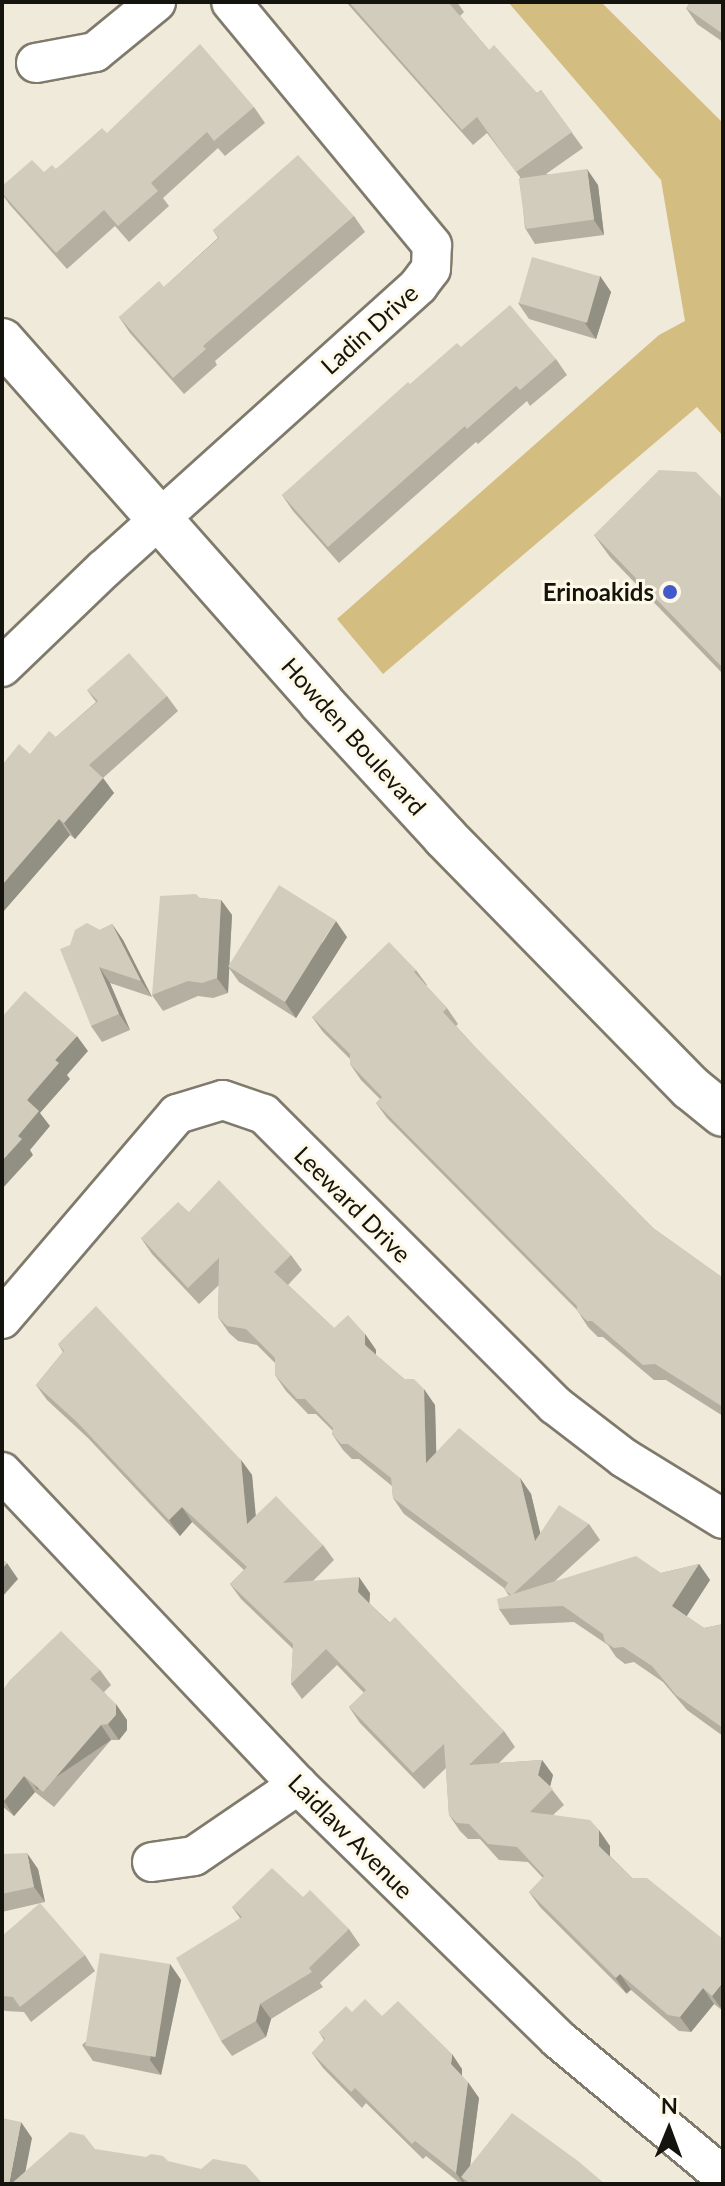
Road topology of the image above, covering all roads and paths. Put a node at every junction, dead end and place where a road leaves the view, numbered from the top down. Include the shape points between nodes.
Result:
1 (156, 2) edge
2 (231, 2) edge
3 (36, 63) dead end
4 (2, 341) edge
5 (160, 519) junction
6 (2, 667) edge
7 (723, 1114) edge
8 (2, 1319) edge
9 (2, 1472) edge
10 (723, 1519) edge
11 (298, 1785) junction
12 (152, 1862) dead end
13 (718, 2161) edge

1 - 3 street via 95,52
2 - 5 street, Ladin Drive via 432,245 431,269
4 - 5 street, Howden Boulevard
5 - 6 street, Ladin Drive
5 - 7 street, Howden Boulevard via 445,837 691,1088
8 - 10 street, Leeward Drive via 177,1114 223,1100 264,1114 555,1405 624,1458
9 - 11 street, Laidlaw Avenue
11 - 12 street via 194,1856
11 - 13 street, Laidlaw Avenue via 558,2039

